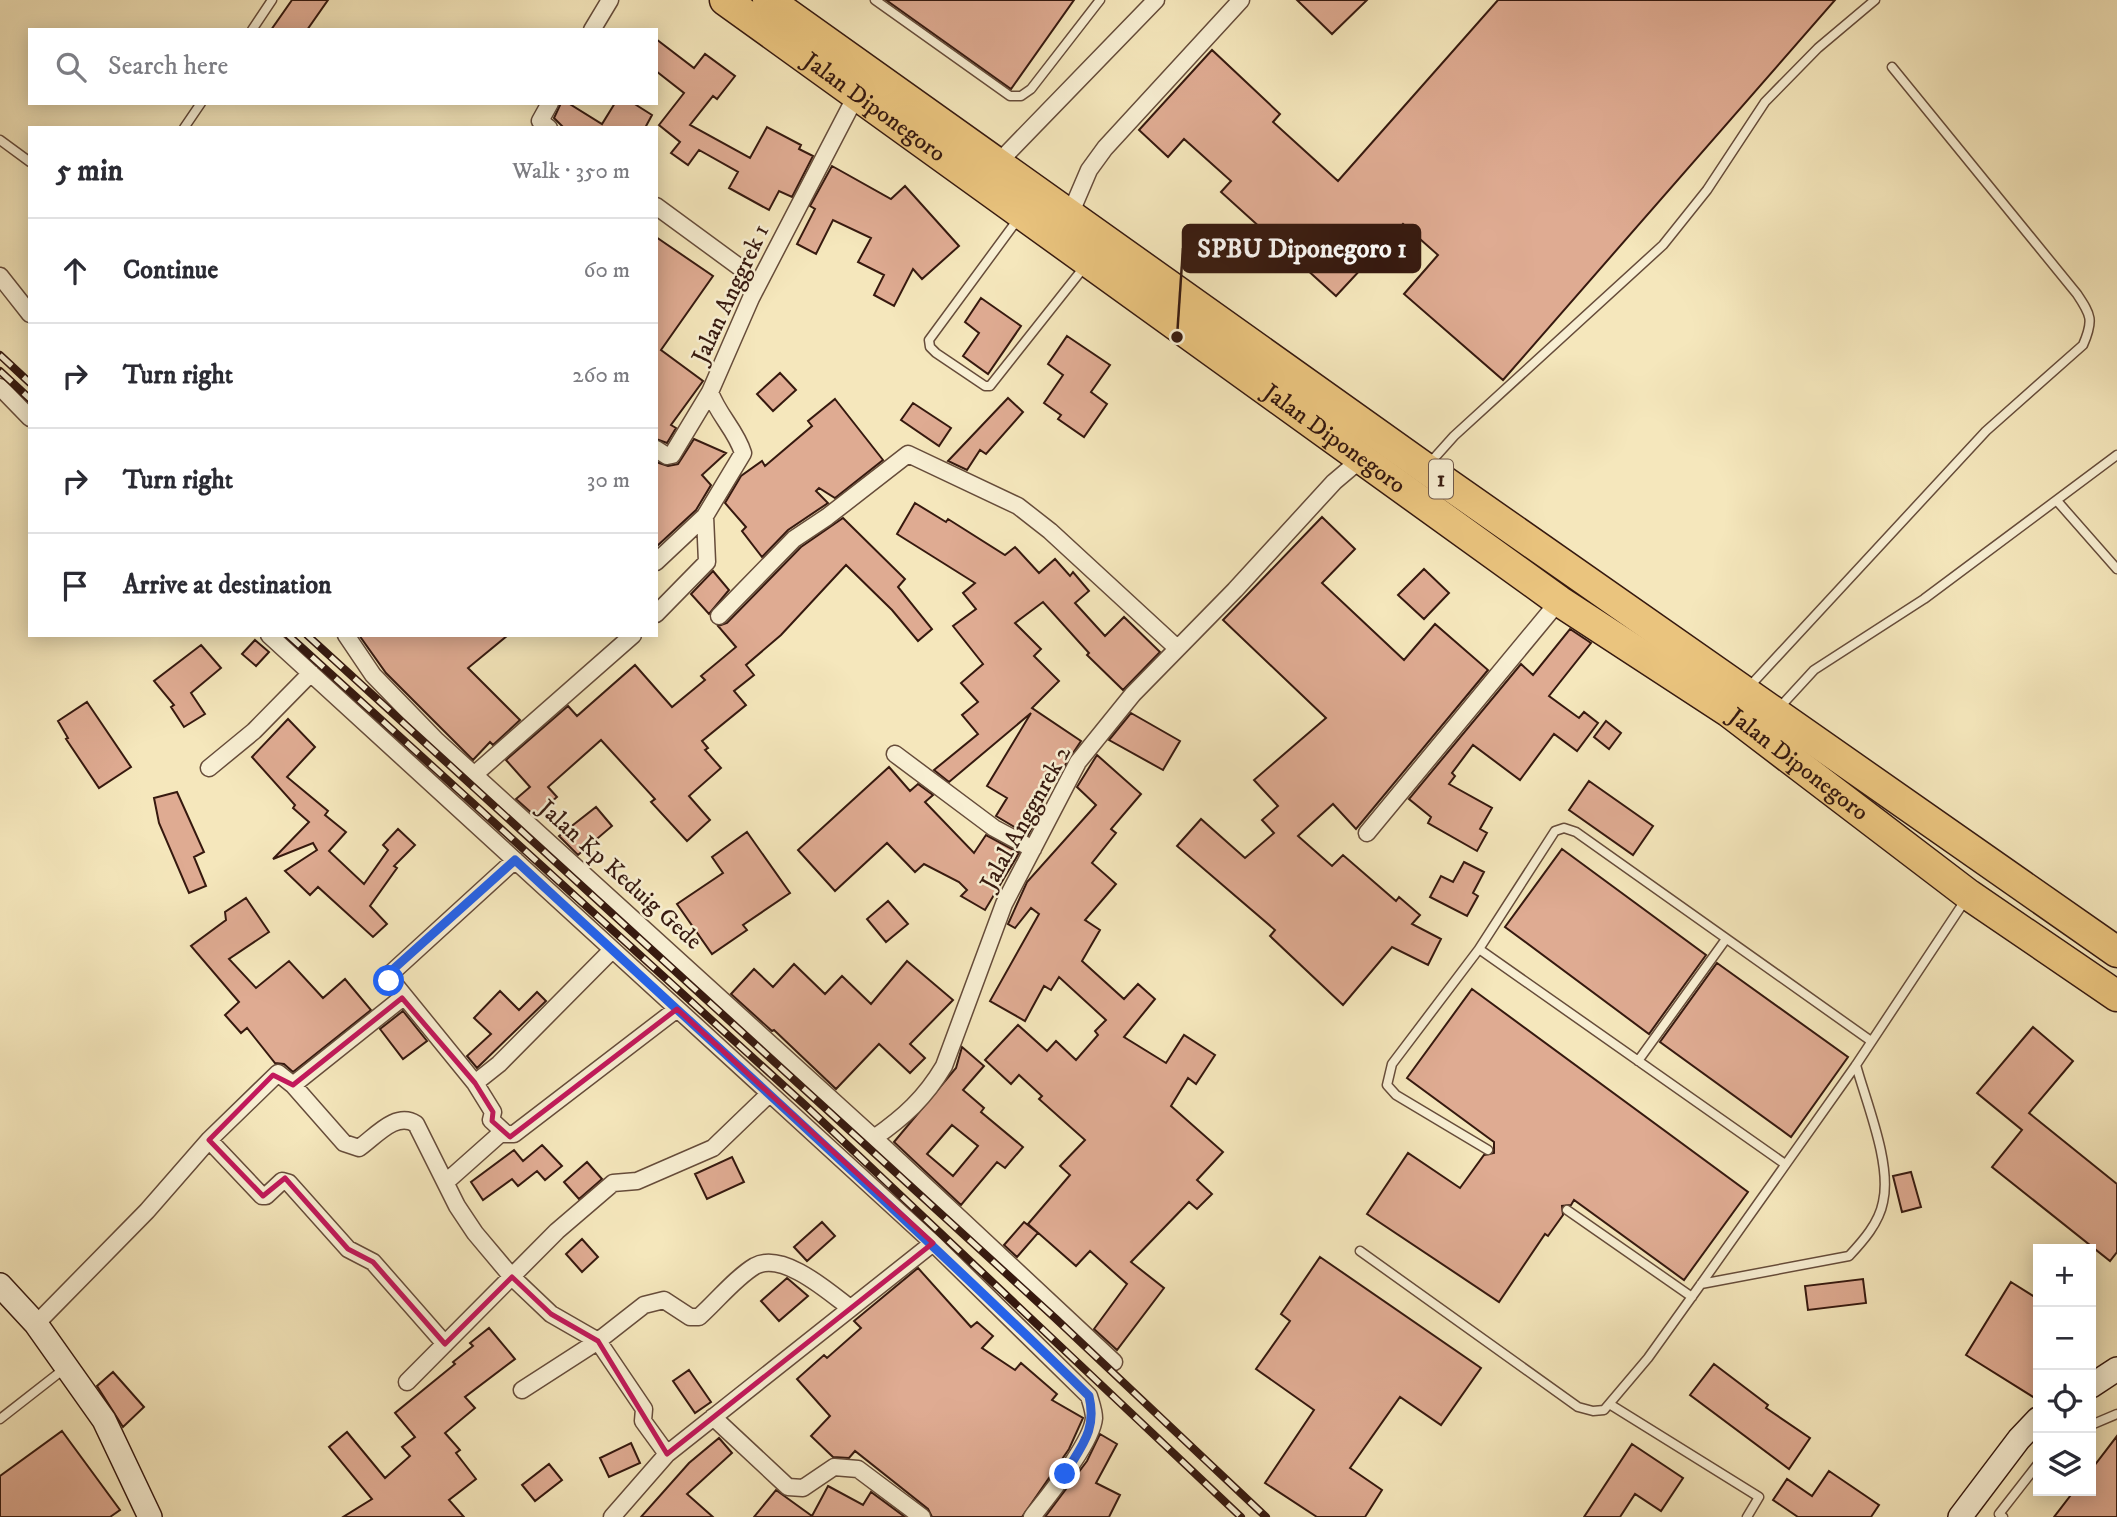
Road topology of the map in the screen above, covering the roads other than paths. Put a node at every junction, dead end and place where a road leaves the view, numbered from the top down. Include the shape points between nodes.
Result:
1 (272, 0) edge
2 (610, 0) edge
3 (724, 0) edge
4 (875, 0) edge
5 (1100, 0) edge
6 (1156, 0) edge
7 (1241, 0) edge
8 (1875, 0) edge
9 (784, 7) edge
10 (253, 28) edge
11 (593, 28) edge
12 (1892, 67) dead end
13 (857, 94) junction
14 (200, 105) edge
15 (549, 105) edge
16 (185, 126) edge
17 (541, 126) edge
18 (0, 140) edge
19 (28, 161) edge
20 (989, 172) junction
21 (658, 207) edge
22 (1022, 214) junction
23 (1065, 226) junction
24 (1088, 262) junction
25 (742, 269) dead end
26 (0, 276) edge
27 (28, 311) edge
28 (0, 387) edge
29 (710, 392) junction
30 (28, 416) edge
31 (658, 450) edge
32 (2117, 455) edge
33 (1360, 460) junction
34 (1425, 468) junction
35 (2058, 502) junction
36 (705, 516) junction
37 (658, 560) edge
38 (2117, 569) edge
39 (1559, 601) junction
40 (658, 612) edge
41 (719, 616) dead end
42 (272, 637) edge
43 (347, 637) edge
44 (631, 637) edge
45 (1177, 648) junction
46 (311, 673) junction
47 (1737, 702) junction
48 (1774, 713) junction
49 (895, 754) dead end
50 (209, 768) dead end
51 (475, 774) junction
52 (1367, 833) dead end
53 (1032, 849) junction
54 (515, 860) junction
55 (1969, 895) junction
56 (1726, 939) junction
57 (1479, 949) junction
58 (612, 950) junction
59 (2117, 952) edge
60 (2117, 996) edge
61 (402, 998) junction
62 (677, 1009) junction
63 (1871, 1041) junction
64 (1638, 1061) junction
65 (1856, 1065) junction
66 (475, 1083) junction
67 (293, 1085) junction
68 (768, 1095) junction
69 (504, 1132) junction
70 (874, 1138) junction
71 (209, 1140) junction
72 (1488, 1150) dead end
73 (1785, 1164) junction
74 (446, 1182) junction
75 (1567, 1210) dead end
76 (933, 1243) junction
77 (1360, 1251) dead end
78 (512, 1277) junction
79 (1701, 1284) junction
80 (0, 1285) edge
81 (1692, 1297) junction
82 (850, 1308) junction
83 (36, 1324) junction
84 (598, 1341) junction
85 (445, 1344) junction
86 (1114, 1363) dead end
87 (68, 1366) junction
88 (2117, 1369) edge
89 (407, 1382) dead end
90 (2096, 1383) edge
91 (522, 1390) dead end
92 (1611, 1405) junction
93 (2117, 1414) edge
94 (713, 1417) junction
95 (0, 1419) edge
96 (2096, 1423) edge
97 (2033, 1424) edge
98 (667, 1454) junction
99 (2033, 1470) edge
100 (149, 1517) edge
101 (612, 1517) edge
102 (922, 1517) edge
103 (1032, 1517) edge
104 (1747, 1517) edge
105 (1961, 1517) edge
106 (2003, 1517) edge

1 - 10 lane
2 - 11 street
3 - 13 highway, Jalan Diponegoro / 1
4 - 5 lane via 1010,96 1031,89
6 - 20 street
7 - 23 street via 1105,148 1089,170
8 - 34 lane via 1818,48 1765,103 1707,190 1663,245 1454,436
9 - 20 highway, Jalan Diponegoro / 1
12 - 47 lane via 2077,294 2091,315 2089,331 2083,345 1986,431
13 - 20 highway, Jalan Diponegoro / 1
13 - 29 street, Jalan Anggrek 1 via 751,298
14 - 16 lane
15 - 17 street
18 - 19 lane
20 - 22 highway, Jalan Diponegoro / 1
20 - 23 highway, Jalan Diponegoro / 1
21 - 25 street
22 - 23 highway, Jalan Diponegoro / 1
22 - 24 lane via 929,340 936,352 990,386
23 - 24 highway, Jalan Diponegoro / 1
23 - 34 highway, Jalan Diponegoro / 1
24 - 33 highway, Jalan Diponegoro / 1
26 - 27 street
28 - 30 street
29 - 31 street via 672,454
29 - 36 street, Jalan Anggrek 1 via 743,453
32 - 35 lane
33 - 39 highway, Jalan Diponegoro / 1
33 - 45 street, Jalal Anggnrek 2
34 - 47 highway, Jalan Diponegoro / 1
35 - 38 lane
35 - 48 lane via 1894,620 1814,670
36 - 37 street
36 - 40 street via 707,562
39 - 47 highway, Jalan Diponegoro / 1
39 - 52 street
41 - 45 street via 793,538 910,454 1018,506
42 - 46 street
43 - 51 street, Jalan Kp Keduig Gede via 373,675
44 - 51 street
45 - 53 street, Jalal Anggnrek 2 via 1078,762
46 - 50 street via 254,732
46 - 54 street
47 - 48 highway, Jalan Diponegoro / 1
47 - 55 highway, Jalan Diponegoro / 1
48 - 59 highway, Jalan Diponegoro / 1
49 - 53 street via 994,828
51 - 70 street, Jalan Kp Keduig Gede
53 - 70 street, Jalal Anggnrek 2 via 1004,904 944,1066 930,1091 910,1112
54 - 58 street
54 - 61 street via 388,974
55 - 60 highway, Jalan Diponegoro / 1
55 - 63 lane
56 - 57 lane via 1564,828 1555,831
56 - 63 lane
56 - 64 lane
57 - 64 lane
57 - 72 lane via 1392,1064 1387,1085 1396,1095
58 - 62 street
58 - 66 street
61 - 66 street
61 - 67 street
62 - 68 street
62 - 69 street via 514,1134
63 - 65 lane
64 - 73 lane
65 - 73 lane
65 - 79 lane via 1885,1173 1883,1202 1862,1243 1849,1256
66 - 69 street via 493,1112 491,1120
67 - 71 street via 275,1073
67 - 74 street via 353,1148 398,1119 408,1118 416,1124
68 - 76 street
68 - 78 street via 712,1148 637,1181 613,1183
69 - 74 street
70 - 86 street, Jalan Kp Keduig Gede
71 - 83 street
71 - 85 street via 263,1196 281,1182 289,1183 348,1249 373,1262
73 - 79 lane
74 - 78 street via 475,1233
75 - 81 lane
76 - 82 street
76 - 103 street via 1089,1396 1092,1427 1065,1474
77 - 92 lane via 1578,1407 1592,1411
78 - 84 street via 551,1314
78 - 85 street
79 - 81 lane
80 - 83 street
81 - 92 lane
82 - 84 street via 820,1285 774,1262 757,1265 699,1317 690,1317 664,1300 644,1305
82 - 94 street
83 - 87 street
84 - 91 street
84 - 98 street via 644,1409 643,1421
85 - 89 street
87 - 95 lane
87 - 100 street via 113,1434
88 - 90 street
92 - 104 lane via 1759,1497
93 - 96 lane
94 - 98 street
94 - 102 street via 788,1487 803,1488 834,1466 858,1469
97 - 105 street
98 - 101 street
99 - 106 lane via 1999,1514

